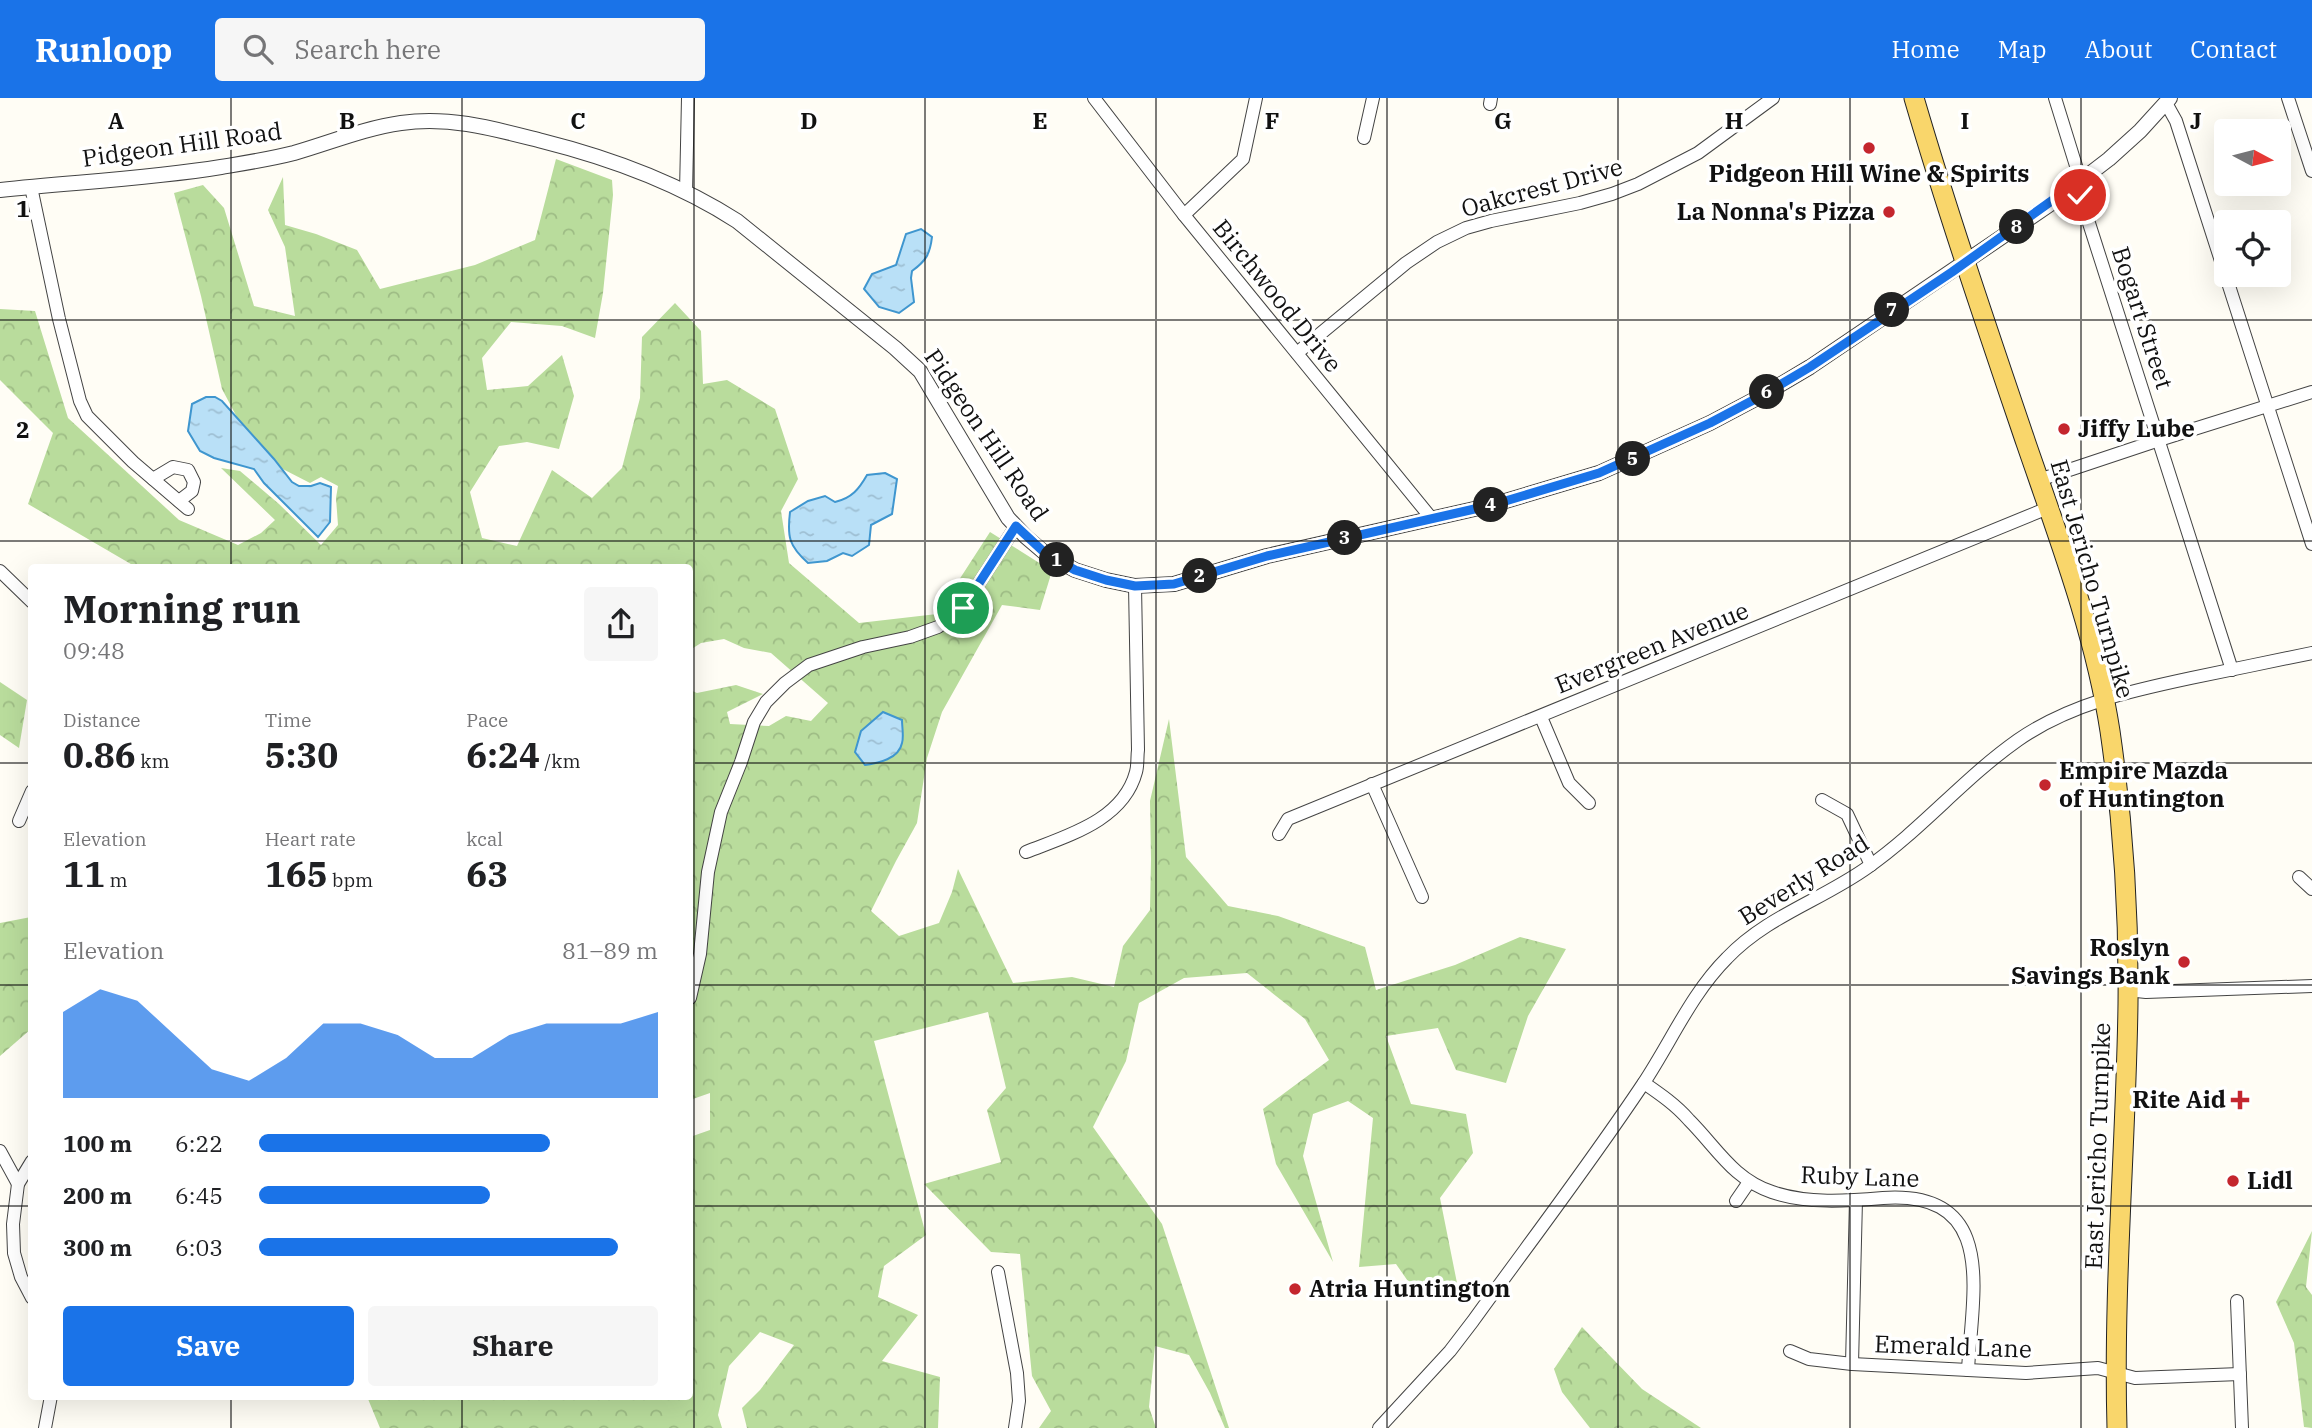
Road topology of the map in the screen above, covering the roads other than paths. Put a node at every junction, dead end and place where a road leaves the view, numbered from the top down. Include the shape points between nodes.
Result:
1 (688, 98) edge
2 (1094, 98) edge
3 (1256, 98) edge
4 (1373, 98) edge
5 (1773, 98) edge
6 (1913, 98) edge
7 (2055, 98) edge
8 (2288, 98) edge
9 (2168, 101) edge
10 (1364, 138) dead end
11 (2312, 171) edge
12 (2078, 182) junction
13 (30, 187) junction
14 (0, 190) edge
15 (685, 192) junction
16 (1184, 215) junction
17 (1966, 262) junction
18 (1297, 353) junction
19 (2312, 392) edge
20 (2268, 408) junction
21 (2159, 440) junction
22 (153, 479) junction
23 (2039, 480) junction
24 (2048, 508) junction
25 (1432, 519) junction
26 (1016, 526) junction
27 (2312, 544) edge
28 (0, 571) edge
29 (1135, 586) junction
30 (28, 598) edge
31 (2312, 653) edge
32 (2232, 670) junction
33 (2104, 699) junction
34 (1541, 716) junction
35 (1372, 784) junction
36 (28, 800) edge
37 (1822, 800) dead end
38 (1589, 803) dead end
39 (19, 821) dead end
40 (1279, 834) dead end
41 (1026, 852) dead end
42 (1871, 865) junction
43 (2299, 877) dead end
44 (2312, 889) edge
45 (1422, 897) dead end
46 (693, 985) edge
47 (2312, 986) edge
48 (2127, 990) junction
49 (1644, 1083) junction
50 (0, 1151) edge
51 (28, 1168) edge
52 (1749, 1182) junction
53 (18, 1184) junction
54 (1856, 1200) junction
55 (1736, 1201) dead end
56 (998, 1272) dead end
57 (28, 1290) edge
58 (2237, 1301) dead end
59 (1790, 1351) dead end
60 (1852, 1364) junction
61 (1968, 1370) junction
62 (2116, 1373) junction
63 (2240, 1374) junction
64 (50, 1400) edge
65 (45, 1428) edge
66 (1016, 1428) edge
67 (1379, 1428) edge
68 (2117, 1428) edge
69 (2242, 1428) edge

1 - 15 street
2 - 16 street, Birchwood Drive
3 - 16 street via 1243,159
4 - 10 street
5 - 18 street, Oakcrest Drive via 1698,153 1638,184 1580,203 1491,220 1437,242
6 - 17 main road, East Jericho Turnpike
7 - 12 street, Bogart Street
8 - 11 street
9 - 12 street, Pidgeon Hill Road via 2140,131
9 - 20 street
12 - 17 street, Pidgeon Hill Road
12 - 21 street, Bogart Street
13 - 14 street, Pidgeon Hill Road
13 - 15 street, Pidgeon Hill Road via 221,167 290,154 400,123 453,121 596,155
13 - 22 street via 80,401 87,416
15 - 26 street, Pidgeon Hill Road via 737,221 920,371
16 - 18 street, Birchwood Drive
17 - 23 main road, East Jericho Turnpike
17 - 25 street, Pidgeon Hill Road via 1810,367 1710,423 1599,473
18 - 25 street, Birchwood Drive
19 - 20 street
20 - 21 street
20 - 27 street
21 - 23 street
21 - 32 street, Bogart Street
22 - 22 street via 173,467 188,470 194,482 183,505
23 - 24 main road, East Jericho Turnpike
24 - 33 main road, East Jericho Turnpike
24 - 34 street, Evergreen Avenue
25 - 29 street, Pidgeon Hill Road via 1267,556 1174,584
26 - 29 street, Pidgeon Hill Road via 1046,554 1075,570
26 - 46 street via 963,608 938,627 809,665 766,702 721,811
28 - 30 street
29 - 41 street via 1136,772 1121,799 1097,821
31 - 32 street, Beverly Road
32 - 33 street, Beverly Road
33 - 42 street, Beverly Road via 2018,740
33 - 48 main road, East Jericho Turnpike via 2119,813
34 - 35 street, Evergreen Avenue
34 - 38 street via 1569,783
35 - 40 street, Evergreen Avenue via 1288,819
35 - 45 street
36 - 39 street
37 - 42 street via 1847,814
42 - 49 street, Beverly Road via 1784,914 1727,958 1695,998
43 - 44 street
47 - 48 street
48 - 62 main road, East Jericho Turnpike
49 - 52 street, Ruby Lane via 1690,1120 1718,1155
49 - 67 street, Beverly Road via 1450,1351
50 - 53 street
51 - 53 street
52 - 54 street, Ruby Lane via 1797,1198
52 - 55 street
53 - 57 street via 14,1253
54 - 60 street
54 - 61 street, Ruby Lane via 1932,1202 1951,1213 1963,1228 1974,1266
56 - 66 street via 1017,1373 1020,1401
58 - 63 street
59 - 60 street, Emerald Lane via 1809,1359
60 - 61 street, Emerald Lane
61 - 62 street, Emerald Lane via 2026,1373 2098,1368
62 - 63 street, Emerald Lane via 2135,1378
62 - 68 main road, East Jericho Turnpike
63 - 69 street
64 - 65 street

